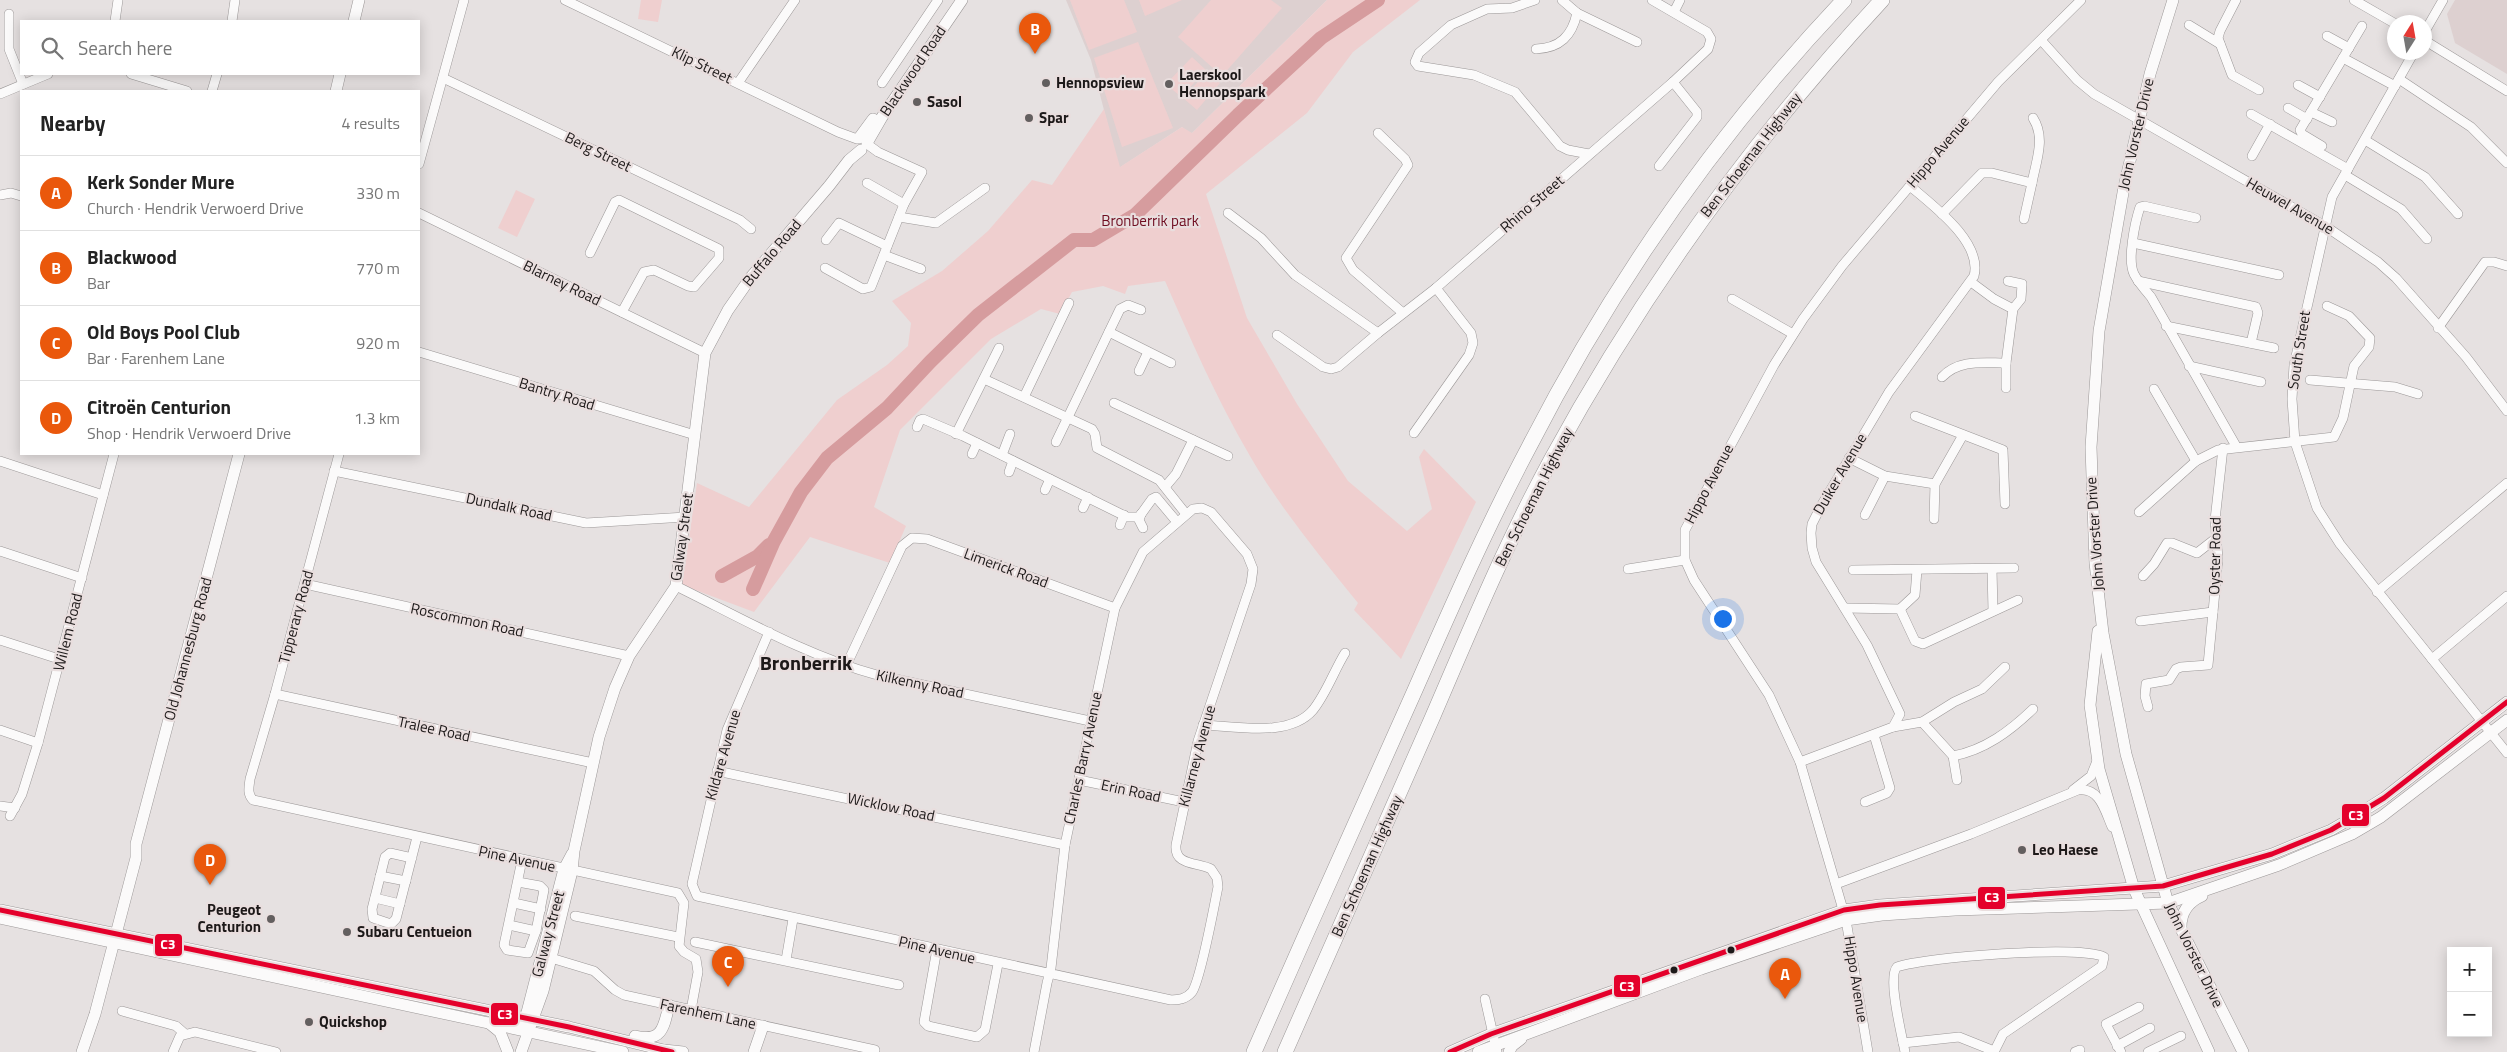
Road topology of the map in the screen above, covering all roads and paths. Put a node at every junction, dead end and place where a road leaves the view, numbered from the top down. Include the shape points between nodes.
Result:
1 (118, 0) edge
2 (235, 0) edge
3 (360, 0) edge
4 (464, 0) edge
5 (565, 0) edge
6 (795, 0) edge
7 (938, 0) edge
8 (957, 0) edge
9 (962, 0) edge
10 (1535, 0) edge
11 (1562, 0) edge
12 (1652, 0) edge
13 (1680, 0) edge
14 (1844, 0) edge
15 (1882, 0) edge
16 (2081, 0) edge
17 (2166, 0) edge
18 (2173, 0) edge
19 (2354, 0) edge
20 (2443, 0) edge
21 (2231, 1) edge
22 (1674, 12) junction
23 (1577, 13) junction
24 (8, 14) dead end
25 (2387, 19) edge
26 (2432, 19) edge
27 (115, 20) edge
28 (232, 20) edge
29 (354, 20) edge
30 (2189, 25) dead end
31 (2362, 26) dead end
32 (2326, 36) dead end
33 (2041, 40) junction
34 (1637, 42) dead end
35 (2220, 44) junction
36 (2432, 45) edge
37 (2349, 48) junction
38 (1536, 49) dead end
39 (2343, 58) junction
40 (2410, 60) edge
41 (46, 75) edge
42 (134, 75) edge
43 (217, 75) edge
44 (340, 75) edge
45 (443, 78) junction
46 (1673, 82) junction
47 (738, 83) junction
48 (882, 83) dead end
49 (2397, 83) junction
50 (23, 84) junction
51 (2298, 85) dead end
52 (184, 90) edge
53 (212, 90) edge
54 (336, 90) edge
55 (2259, 90) dead end
56 (2507, 91) edge
57 (0, 94) edge
58 (2320, 97) junction
59 (2288, 108) dead end
60 (2251, 114) dead end
61 (2309, 115) junction
62 (2033, 118) dead end
63 (2137, 119) junction
64 (2332, 122) dead end
65 (2270, 124) junction
66 (1378, 133) dead end
67 (2365, 140) junction
68 (860, 144) junction
69 (2322, 146) dead end
70 (1589, 154) junction
71 (2252, 156) dead end
72 (420, 160) edge
73 (2507, 163) edge
74 (1659, 166) dead end
75 (2346, 172) junction
76 (867, 183) dead end
77 (2032, 183) junction
78 (1910, 186) junction
79 (985, 188) dead end
80 (0, 195) edge
81 (20, 196) edge
82 (904, 204) junction
83 (420, 213) edge
84 (1228, 213) dead end
85 (1942, 214) junction
86 (2458, 214) dead end
87 (899, 217) junction
88 (2196, 218) dead end
89 (2024, 219) dead end
90 (2325, 226) junction
91 (751, 229) dead end
92 (826, 240) dead end
93 (2427, 240) dead end
94 (2133, 243) junction
95 (888, 246) junction
96 (590, 253) dead end
97 (884, 255) junction
98 (2507, 266) edge
99 (825, 268) dead end
100 (921, 268) dead end
101 (2279, 275) dead end
102 (2008, 281) dead end
103 (2138, 281) junction
104 (1970, 282) junction
105 (1436, 288) junction
106 (1732, 299) dead end
107 (1069, 303) dead end
108 (2327, 306) dead end
109 (2013, 309) junction
110 (1141, 310) dead end
111 (622, 312) junction
112 (1403, 313) junction
113 (2166, 326) junction
114 (2438, 328) junction
115 (1109, 332) junction
116 (1378, 333) junction
117 (1794, 334) junction
118 (1277, 335) dead end
119 (2251, 343) junction
120 (999, 348) dead end
121 (2274, 348) dead end
122 (420, 352) edge
123 (1148, 352) junction
124 (705, 353) junction
125 (1171, 363) dead end
126 (2006, 363) junction
127 (2189, 366) junction
128 (1139, 370) dead end
129 (1942, 377) dead end
130 (984, 379) junction
131 (2310, 380) dead end
132 (2262, 382) dead end
133 (2350, 383) junction
134 (2006, 388) dead end
135 (2154, 390) dead end
136 (2418, 394) dead end
137 (1024, 397) junction
138 (1114, 403) dead end
139 (2507, 411) edge
140 (1915, 416) dead end
141 (1068, 417) junction
142 (917, 427) dead end
143 (962, 433) junction
144 (1414, 433) dead end
145 (1010, 434) dead end
146 (695, 435) junction
147 (1963, 435) junction
148 (1193, 440) junction
149 (1056, 442) dead end
150 (2294, 442) junction
151 (977, 443) junction
152 (2236, 446) junction
153 (2223, 448) junction
154 (972, 454) dead end
155 (114, 455) edge
156 (239, 455) edge
157 (339, 455) edge
158 (1228, 456) dead end
159 (1008, 457) junction
160 (1849, 458) junction
161 (0, 461) edge
162 (2196, 461) junction
163 (334, 471) junction
164 (1009, 472) dead end
165 (1046, 474) junction
166 (1885, 476) junction
167 (2507, 483) edge
168 (1935, 484) junction
169 (1046, 490) dead end
170 (1160, 490) junction
171 (103, 495) junction
172 (1088, 497) junction
173 (2005, 504) dead end
174 (1083, 508) dead end
175 (1120, 510) junction
176 (2139, 512) dead end
177 (1141, 514) junction
178 (1186, 514) junction
179 (1864, 515) dead end
180 (686, 517) junction
181 (1934, 519) dead end
182 (1177, 522) junction
183 (1120, 525) dead end
184 (1143, 528) dead end
185 (2215, 539) junction
186 (0, 551) edge
187 (1685, 560) junction
188 (2014, 568) dead end
189 (1628, 569) dead end
190 (1992, 569) junction
191 (1853, 570) dead end
192 (1917, 570) junction
193 (2143, 576) dead end
194 (82, 578) junction
195 (305, 584) junction
196 (676, 586) junction
197 (2377, 592) junction
198 (2507, 596) edge
199 (2018, 600) dead end
200 (1114, 608) junction
201 (1845, 608) junction
202 (1900, 609) junction
203 (1993, 611) junction
204 (2213, 612) junction
205 (2140, 621) dead end
206 (769, 632) junction
207 (0, 640) edge
208 (1345, 653) dead end
209 (628, 656) junction
210 (2432, 659) junction
211 (62, 660) junction
212 (846, 666) junction
213 (2005, 667) dead end
214 (275, 694) junction
215 (2507, 702) edge
216 (2148, 707) dead end
217 (2033, 708) dead end
218 (1900, 714) junction
219 (2507, 720) edge
220 (1090, 721) junction
221 (2481, 722) junction
222 (1920, 723) junction
223 (1203, 725) junction
224 (1893, 727) junction
225 (0, 730) edge
226 (1874, 734) junction
227 (2491, 734) junction
228 (38, 742) junction
229 (2507, 754) edge
230 (1953, 756) junction
231 (2097, 761) junction
232 (1800, 762) junction
233 (593, 763) junction
234 (716, 770) junction
235 (250, 779) joint
236 (1079, 780) junction
237 (1957, 780) dead end
238 (2069, 794) junction
239 (1184, 802) junction
240 (1865, 802) dead end
241 (0, 806) edge
242 (417, 837) junction
243 (1064, 845) junction
244 (412, 858) junction
245 (2125, 858) junction
246 (522, 860) junction
247 (2266, 869) junction
248 (568, 870) junction
249 (380, 876) junction
250 (406, 881) junction
251 (518, 882) junction
252 (692, 884) joint
253 (1836, 884) junction
254 (2163, 886) junction
255 (2134, 889) junction
256 (375, 898) junction
257 (514, 903) junction
258 (2168, 903) junction
259 (400, 904) junction
260 (2141, 904) junction
261 (541, 909) junction
262 (0, 910) edge
263 (1845, 915) junction
264 (575, 916) dead end
265 (0, 918) edge
266 (793, 918) junction
267 (509, 925) junction
268 (2181, 927) junction
269 (549, 930) junction
270 (536, 931) junction
271 (112, 938) junction
272 (678, 938) junction
273 (696, 942) dead end
274 (937, 949) junction
275 (550, 958) junction
276 (786, 960) junction
277 (998, 964) junction
278 (1050, 975) junction
279 (899, 985) dead end
280 (534, 987) junction
281 (1190, 994) joint
282 (1485, 999) dead end
283 (669, 1005) junction
284 (2139, 1007) dead end
285 (691, 1010) junction
286 (122, 1011) dead end
287 (489, 1022) junction
288 (528, 1025) junction
289 (763, 1026) junction
290 (569, 1027) junction
291 (2150, 1028) dead end
292 (184, 1034) junction
293 (2181, 1036) dead end
294 (759, 1039) junction
295 (1499, 1044) edge
296 (1904, 1048) edge
297 (1982, 1049) edge
298 (2119, 1049) edge
299 (875, 1050) dead end
300 (667, 1051) edge
301 (82, 1052) edge
302 (174, 1052) edge
303 (276, 1052) edge
304 (508, 1052) edge
305 (514, 1052) edge
306 (521, 1052) edge
307 (623, 1052) edge
308 (683, 1052) edge
309 (754, 1052) edge
310 (759, 1052) edge
311 (1034, 1052) edge
312 (1254, 1052) edge
313 (1285, 1052) edge
314 (1450, 1052) edge
315 (1478, 1052) edge
316 (1868, 1052) edge
317 (1994, 1052) edge
318 (2148, 1052) edge
319 (2209, 1052) edge
320 (2243, 1052) edge

1 - 27 street
2 - 28 street
3 - 29 main road
4 - 45 street
5 - 47 street, Klip Street
6 - 47 street
7 - 48 street
8 - 68 main road, Blackwood Road
9 - 68 main road, Blackwood Road
10 - 70 street via 1512,8 1487,9 1451,25 1418,53 1415,62 1418,66 1474,75 1515,92 1560,146
11 - 23 street
12 - 22 street
13 - 22 street
14 - 312 highway, Ben Schoeman Highway via 1754,102 1686,193 1621,288 1543,420 1484,536
15 - 313 highway, Ben Schoeman Highway via 1831,55 1708,208 1640,311 1560,445 1507,545
16 - 33 street, Hippo Avenue
17 - 63 main road, John Vorster Drive via 2138,93
18 - 63 main road, John Vorster Drive
19 - 25 street
20 - 26 street
21 - 35 street via 2218,34
22 - 46 street, Rhino Street via 1707,32 1711,39 1708,49
23 - 34 street
23 - 38 street via 1573,30 1567,38 1550,48
24 - 50 street via 9,49
30 - 35 street
31 - 37 street
32 - 37 street
33 - 63 street, Heuwel Avenue via 2094,94
33 - 78 street, Hippo Avenue via 1992,88
35 - 55 street via 2232,75
36 - 56 street
37 - 39 street
39 - 49 street
39 - 58 street
40 - 49 street, South Street
41 - 50 street
42 - 52 street
43 - 53 street
44 - 54 main road
45 - 72 street
45 - 91 street, Berg Street via 740,220
46 - 70 street, Rhino Street
46 - 74 street via 1697,112 1697,117
47 - 68 street, Klip Street
49 - 67 street, South Street
49 - 73 street via 2471,126
50 - 57 street
51 - 58 street
58 - 61 street
59 - 61 street
60 - 65 street
61 - 64 street
61 - 69 street via 2300,133
62 - 77 street via 2039,128 2040,139
63 - 90 street, Heuwel Avenue
63 - 231 main road, John Vorster Drive via 2114,204 2097,314 2090,396 2087,446 2089,520 2098,632 2090,705
63 - 254 main road, John Vorster Drive via 2099,330 2092,405 2092,489 2095,563 2113,690 2126,754
65 - 71 street
65 - 75 street
66 - 112 street via 1405,158 1408,166 1346,258 1353,270
67 - 75 street, South Street
67 - 86 street via 2425,177
68 - 82 street, Klip Street via 922,172
68 - 124 main road, Buffalo Road via 740,292
70 - 105 street, Rhino Street
75 - 90 street, South Street via 2332,197
75 - 93 street via 2401,209
76 - 82 street
77 - 85 street via 1982,173
77 - 89 street
78 - 85 street, Duiker Avenue
78 - 117 street, Hippo Avenue via 1861,241
79 - 87 street via 936,223
80 - 81 street
82 - 87 street
83 - 111 street, Blarney Road
84 - 116 street via 1261,238 1295,275
85 - 104 street, Duiker Avenue via 1963,238 1974,257 1976,268
87 - 95 street
88 - 94 street via 2142,206
90 - 114 street, Heuwel Avenue via 2378,262
90 - 150 street, South Street via 2294,366
92 - 95 street via 839,222
94 - 101 street
94 - 103 street via 2132,266
95 - 97 street
96 - 111 street via 615,202 619,200 719,250 720,258 694,287 654,270 644,272
97 - 99 street via 867,289
97 - 100 street
98 - 114 street via 2485,262
102 - 109 street via 2022,283 2021,299
103 - 113 street
103 - 119 street via 2256,307 2258,314
104 - 109 street
104 - 160 street, Duiker Avenue via 1889,392
105 - 112 street, Rhino Street
105 - 144 street via 1471,333 1473,343 1469,355
106 - 117 street
107 - 137 street
108 - 133 street via 2349,316 2370,338 2369,347 2354,366
109 - 126 street
110 - 115 street via 1122,306
111 - 124 street, Blarney Road
112 - 116 street, Rhino Street
113 - 119 street
113 - 127 street
114 - 139 street, Heuwel Avenue via 2466,357
115 - 123 street
115 - 141 street
116 - 118 street, Rhino Street via 1338,367 1331,369 1323,367
117 - 187 street, Hippo Avenue via 1743,419 1689,521 1684,535
119 - 121 street
120 - 130 street
122 - 146 street, Bantry Road
123 - 125 street
123 - 128 street
124 - 146 main road, Galway Street
126 - 129 street via 1966,363
126 - 134 street
127 - 132 street
127 - 152 street
130 - 137 street
130 - 143 street
131 - 133 street
133 - 136 street via 2395,387
133 - 150 street via 2343,418 2334,438
135 - 162 street
137 - 141 street
138 - 148 street
140 - 147 street
141 - 149 street
141 - 170 street via 1094,432 1097,448
142 - 143 street via 923,420
143 - 151 street
145 - 159 street
146 - 180 main road, Galway Street
147 - 168 street
147 - 173 street via 2003,450
148 - 158 street
148 - 170 street via 1176,474
150 - 152 street
150 - 197 street, South Street via 2317,508
151 - 154 street
151 - 159 street via 995,448
152 - 153 street
153 - 162 street
153 - 185 street, Oyster Road
155 - 171 street, Willem Road
156 - 271 main road, Old Johannesburg Road via 136,844 129,857
157 - 163 street, Tipperary Road
159 - 164 street
159 - 165 street
160 - 166 street
160 - 201 street, Duiker Avenue via 1821,506 1811,533 1816,562
161 - 171 street
162 - 176 street
163 - 180 street, Dundalk Road via 586,523
163 - 195 street, Tipperary Road
165 - 169 street
165 - 172 street
166 - 168 street
166 - 179 street
167 - 197 street
168 - 181 street
170 - 177 street
170 - 178 street
170 - 182 street via 1156,497
171 - 194 street, Willem Road
172 - 174 street
172 - 175 street
175 - 177 street via 1134,518
175 - 183 street
177 - 184 street via 1139,520
178 - 182 street, Charles Barry Avenue
178 - 223 street, Killarney Avenue via 1196,508 1208,510 1247,554 1253,573
180 - 196 main road, Galway Street
182 - 200 street, Charles Barry Avenue via 1143,552
185 - 193 street via 2197,553 2167,543
185 - 204 street, Oyster Road via 2218,559
186 - 194 street
187 - 189 street
187 - 232 street, Hippo Avenue via 1694,580 1774,704
188 - 190 street
190 - 192 street
190 - 203 street
191 - 192 street
192 - 202 street via 1915,595
194 - 211 street, Willem Road
195 - 209 street, Roscommon Road
195 - 214 street, Tipperary Road
196 - 206 street, Kilkenny Road
196 - 209 main road, Galway Street
197 - 210 street, South Street
198 - 210 street
199 - 203 street
200 - 212 street, Limerick Road via 927,538 912,538 900,549
200 - 220 street, Charles Barry Avenue
201 - 202 street
201 - 218 street, Duiker Avenue via 1868,645
202 - 203 street via 1915,641 1923,644
204 - 205 street
204 - 216 street, Oyster Road via 2208,664 2181,667 2169,680 2146,684
206 - 212 street, Kilkenny Road
206 - 234 street, Kildare Avenue via 727,730
207 - 211 street
208 - 223 street via 1314,709 1296,724 1274,728
209 - 233 main road, Galway Street via 606,714
210 - 221 street, South Street
211 - 228 street, Willem Road
212 - 220 street, Kilkenny Road
213 - 222 street via 1982,689
214 - 233 street, Tralee Road
214 - 235 street, Tipperary Road
215 - 221 main road
217 - 230 street via 1998,738
218 - 222 street
218 - 224 street
219 - 227 main road
220 - 236 street, Charles Barry Avenue
221 - 227 street, South Street
221 - 254 main road via 2384,798 2331,830 2272,854
222 - 224 street
222 - 230 street
223 - 239 street, Killarney Avenue
224 - 226 street
225 - 228 street
226 - 232 street
226 - 240 street via 1890,788 1887,793
227 - 229 street, South Street
227 - 247 main road via 2374,821 2314,852
228 - 241 street, Willem Road via 22,794 12,812
230 - 237 street
231 - 238 street via 2091,776
231 - 245 main road, John Vorster Drive
232 - 253 street, Hippo Avenue
233 - 248 main road, Galway Street
234 - 243 street, Wicklow Road
234 - 252 street, Kildare Avenue
235 - 242 street, Pine Avenue via 248,791 253,800
236 - 239 street, Erin Road
236 - 243 street, Charles Barry Avenue
238 - 245 street via 2083,790 2097,795
238 - 253 street
239 - 281 street, Killarney Avenue via 1176,853 1185,862 1212,870 1218,882 1197,980
242 - 244 street
242 - 246 street, Pine Avenue
243 - 278 street, Charles Barry Avenue
244 - 249 street via 386,854
244 - 250 street
245 - 255 main road, John Vorster Drive
246 - 248 street, Pine Avenue
246 - 251 street
247 - 258 main road
247 - 268 main road via 2191,902 2182,916
248 - 269 main road, Galway Street
248 - 272 street, Pine Avenue via 678,894 684,903
248 - 275 main road, Galway Street
249 - 250 street
249 - 256 street
250 - 259 street
251 - 257 street
251 - 261 street via 542,887
252 - 266 street, Pine Avenue via 694,893 702,899
253 - 263 street, Hippo Avenue
254 - 255 main road
254 - 258 main road, John Vorster Drive
255 - 260 main road, John Vorster Drive
255 - 263 main road via 1888,904
256 - 259 street
256 - 259 street via 372,918 391,924 396,919
257 - 261 street
257 - 267 street
258 - 260 main road
258 - 268 main road, John Vorster Drive
260 - 263 main road
260 - 319 main road, John Vorster Drive
261 - 270 street
262 - 271 main road
263 - 295 main road
263 - 295 main road
263 - 316 street, Hippo Avenue
264 - 272 street
265 - 271 main road
266 - 274 street, Pine Avenue
266 - 276 street
267 - 270 street
267 - 270 street via 504,945 507,950 528,953
268 - 320 main road, John Vorster Drive
269 - 275 main road
269 - 280 main road, Galway Street
271 - 287 main road
271 - 288 main road
271 - 301 main road, Old Johannesburg Road via 95,1014
272 - 285 street via 681,949 698,963
273 - 276 street
274 - 277 street, Pine Avenue
274 - 277 street via 924,1022 928,1026 977,1037 985,1030
275 - 280 main road
275 - 283 street, Farenhem Lane via 594,971 624,994
275 - 288 main road, Galway Street
276 - 279 street
277 - 278 street, Pine Avenue
278 - 281 street, Pine Avenue via 1171,1000 1182,1000
278 - 311 street, Charles Barry Avenue
280 - 288 main road, Galway Street
282 - 295 street
283 - 285 street, Farenhem Lane
283 - 290 main road via 663,1028 658,1035 648,1039 606,1029
284 - 298 street via 2106,1024
285 - 289 street, Farenhem Lane
286 - 292 street via 176,1026
287 - 288 main road
287 - 304 main road via 500,1032
288 - 290 main road
288 - 305 main road
288 - 306 main road
288 - 307 main road
289 - 294 main road
289 - 299 street, Farenhem Lane
290 - 300 main road
291 - 298 street
292 - 302 street via 176,1042
292 - 303 street via 195,1032
293 - 318 street
294 - 309 main road
294 - 310 main road
295 - 314 main road
295 - 315 main road
296 - 297 street via 1959,1037
296 - 317 street via 1894,985 1897,967 1983,954 2086,953 2104,957 2102,966 2003,1034
297 - 317 street
300 - 308 main road

